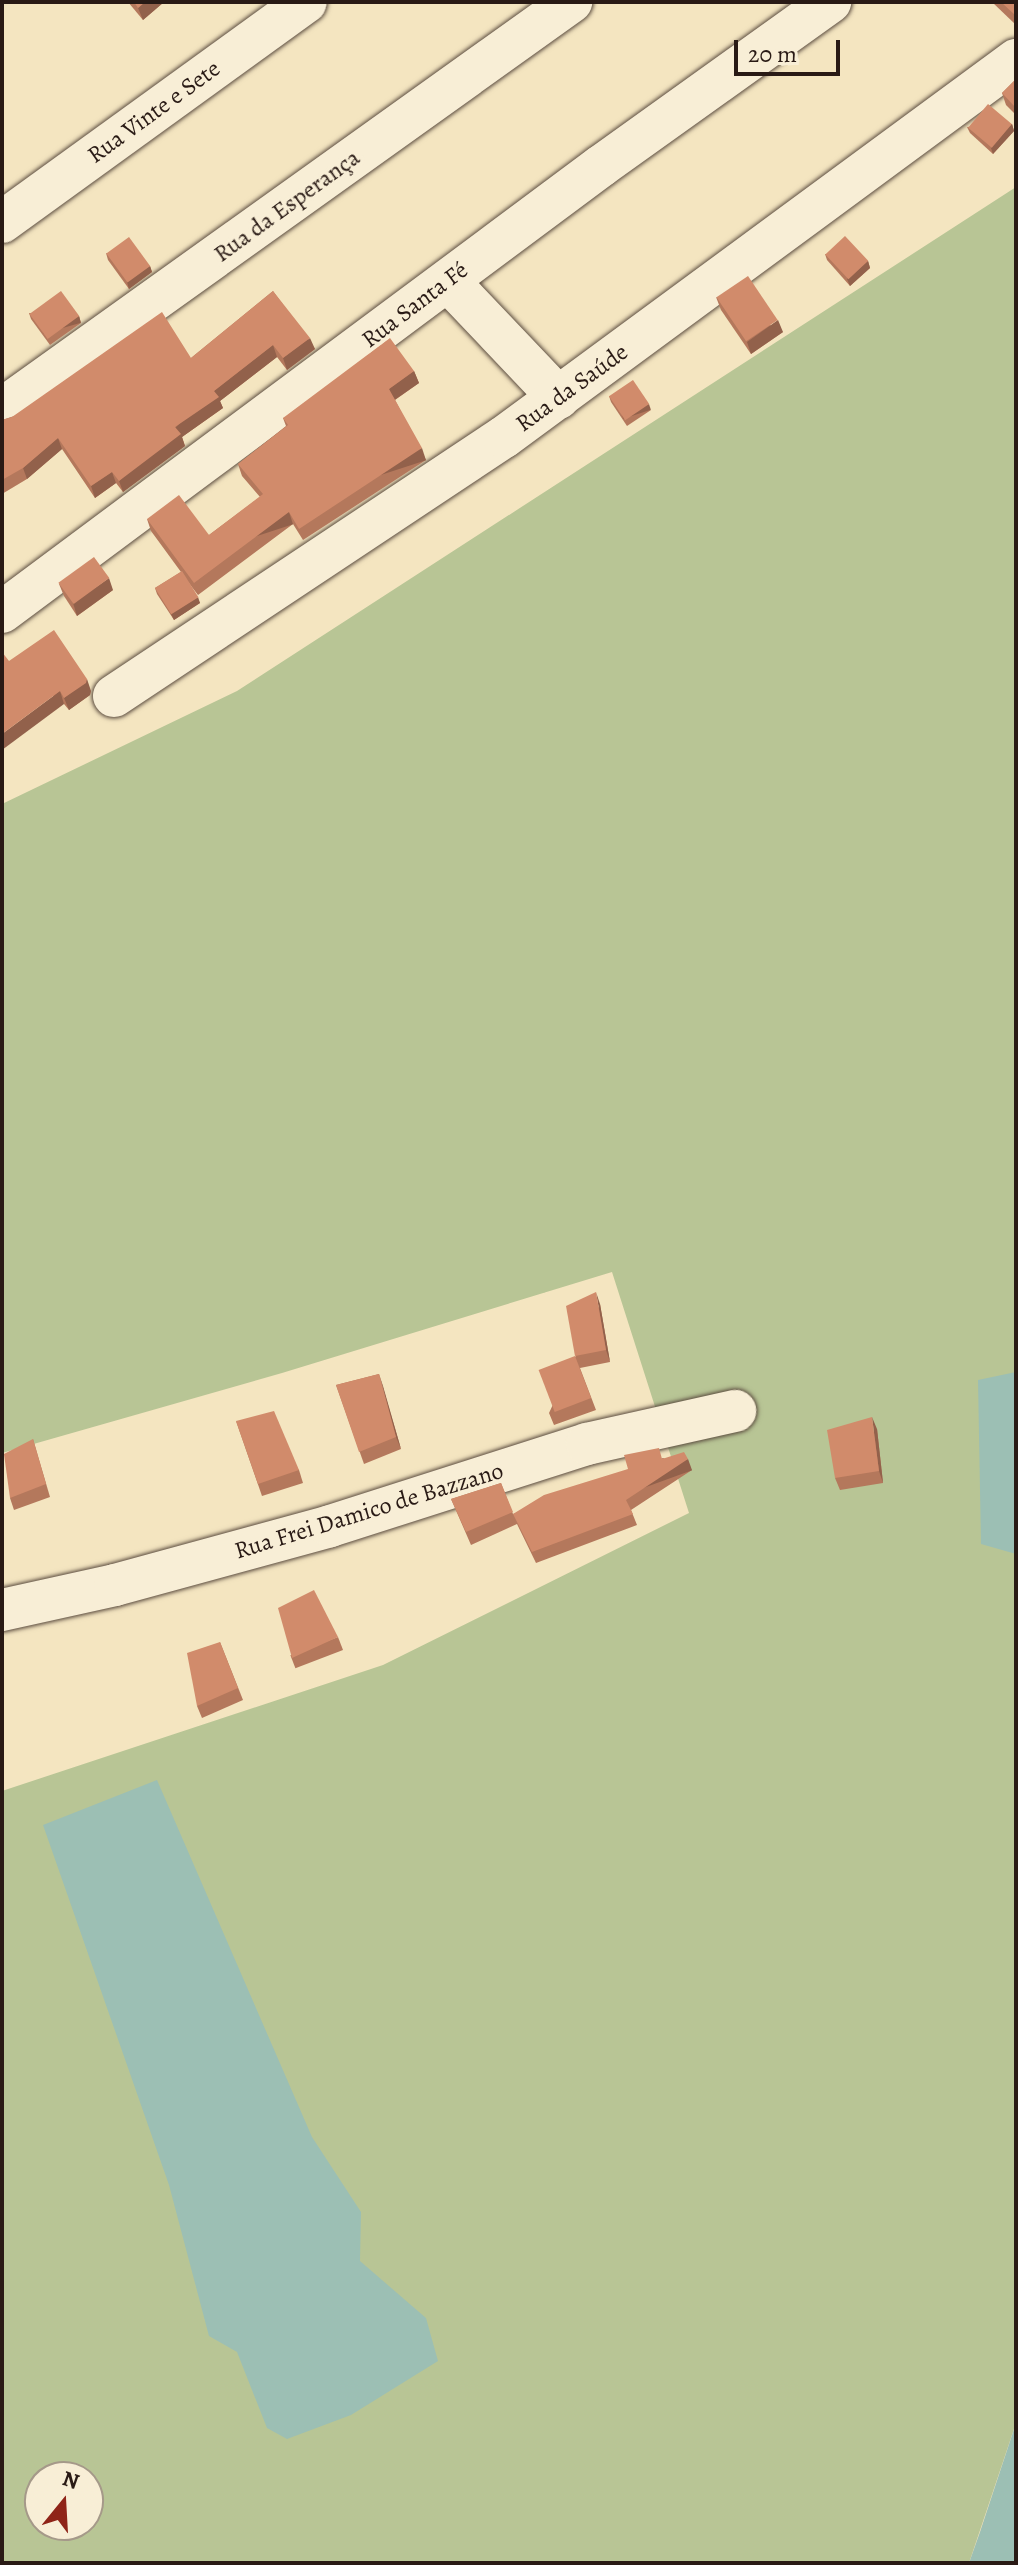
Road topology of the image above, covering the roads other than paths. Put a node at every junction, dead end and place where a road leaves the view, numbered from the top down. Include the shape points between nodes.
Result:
1 (306, 2) edge
2 (571, 2) edge
3 (830, 2) edge
4 (1016, 60) edge
5 (2, 222) edge
6 (448, 281) junction
7 (559, 398) junction
8 (2, 409) edge
9 (2, 612) edge
10 (114, 696) dead end
11 (735, 1411) dead end
12 (2, 1610) edge

1 - 5 street, Rua Vinte e Sete
2 - 8 street, Rua da Esperança
3 - 6 street, Rua Santa Fé
4 - 7 street, Rua da Saúde
6 - 7 street
6 - 9 street, Rua Santa Fé
7 - 10 street, Rua da Saúde
11 - 12 street, Rua Frei Damico de Bazzano via 587,1444 314,1530

